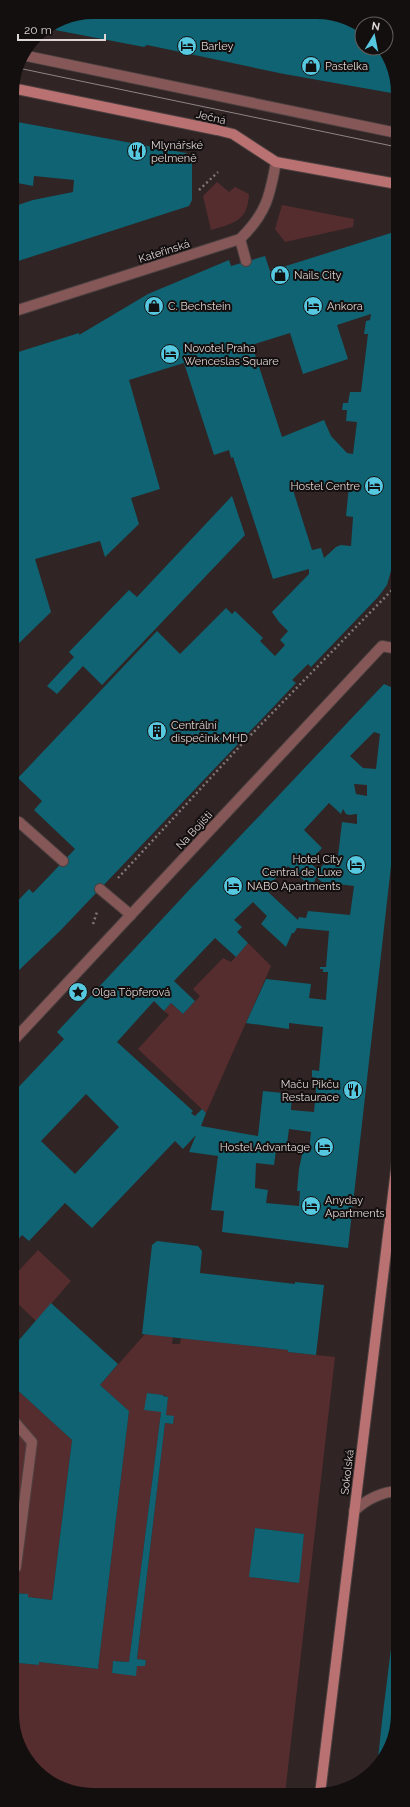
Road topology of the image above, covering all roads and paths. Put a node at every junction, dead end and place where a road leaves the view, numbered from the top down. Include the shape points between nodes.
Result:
1 (29, 56) edge
2 (19, 89) edge
3 (391, 132) edge
4 (276, 162) junction
5 (218, 172) dead end
6 (391, 183) edge
7 (199, 190) dead end
8 (240, 239) junction
9 (246, 261) dead end
10 (19, 310) edge
11 (391, 593) edge
12 (391, 648) edge
13 (19, 822) dead end
14 (63, 861) dead end
15 (102, 890) junction
16 (131, 915) junction
17 (92, 926) dead end
18 (19, 1035) edge
19 (391, 1210) edge
20 (19, 1427) edge
21 (391, 1492) edge
22 (354, 1511) junction
23 (19, 1544) edge
24 (321, 1788) edge

1 - 3 street
2 - 4 main road, Ječná via 233,134
4 - 6 main road, Ječná
4 - 8 street, Kateřinská via 270,196 254,225
5 - 7 path
8 - 9 street
8 - 10 street, Kateřinská
11 - 15 path
12 - 16 street, Na Bojišti via 382,646
13 - 14 street
15 - 16 street
15 - 17 path
16 - 18 street, Na Bojišti
19 - 22 main road, Sokolská
20 - 23 street via 32,1442
21 - 22 street via 374,1496
22 - 24 main road, Sokolská

